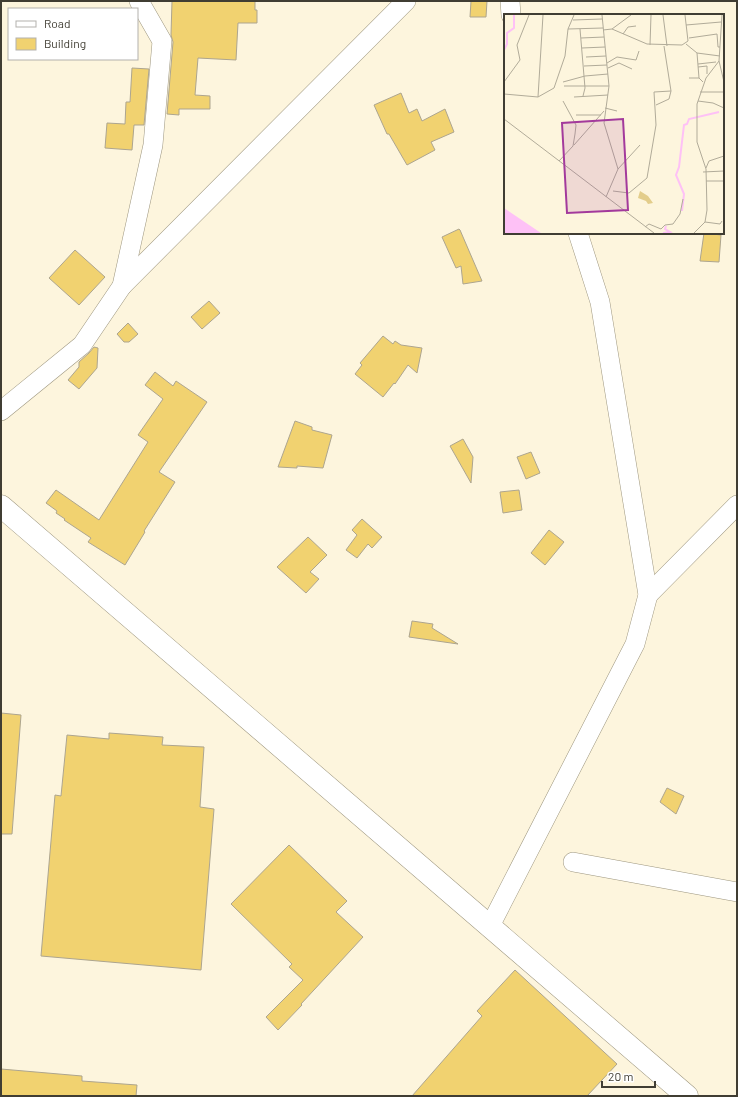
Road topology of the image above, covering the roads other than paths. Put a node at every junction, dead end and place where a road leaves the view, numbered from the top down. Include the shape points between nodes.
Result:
1 (139, 1) edge
2 (406, 1) edge
3 (510, 1) edge
4 (511, 14) edge
5 (578, 234) edge
6 (122, 286) junction
7 (1, 411) edge
8 (1, 506) edge
9 (737, 506) edge
10 (648, 595) junction
11 (573, 862) dead end
12 (737, 892) edge
13 (490, 926) junction
14 (687, 1096) edge

1 - 6 street via 162,41 153,145
2 - 6 street
3 - 4 street
5 - 10 street via 600,302
6 - 7 street via 82,345
8 - 13 main road
9 - 10 street
10 - 13 street via 636,644
11 - 12 street
13 - 14 main road

